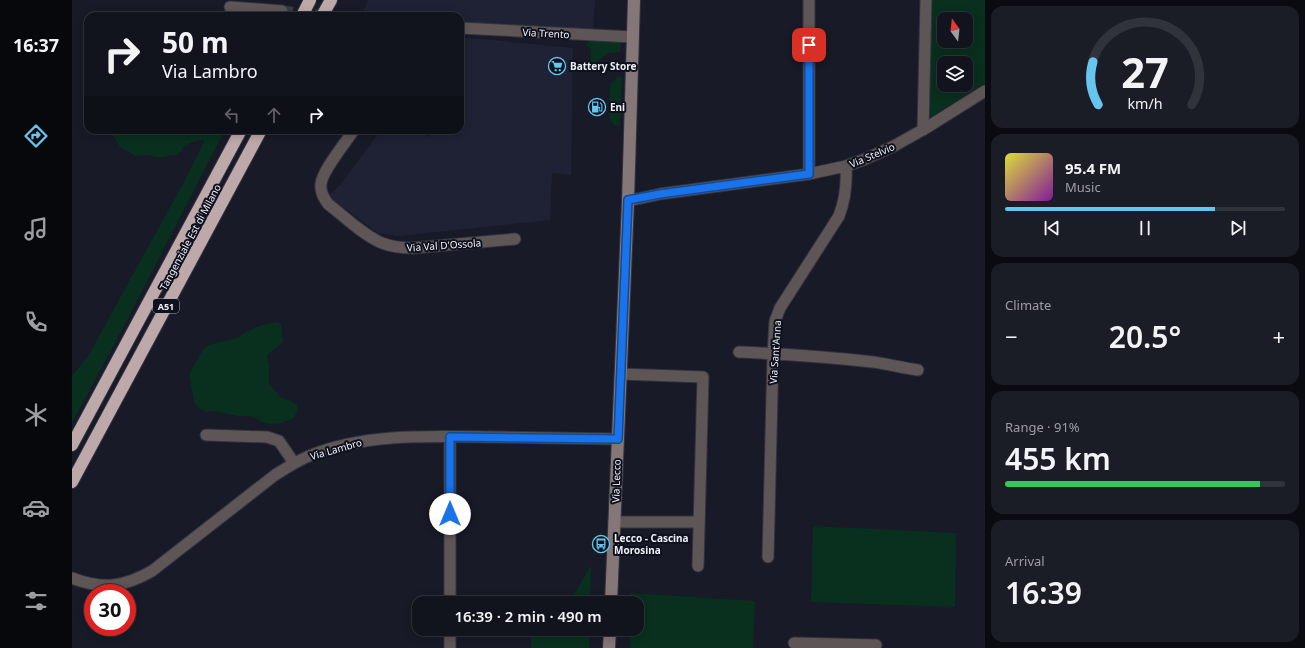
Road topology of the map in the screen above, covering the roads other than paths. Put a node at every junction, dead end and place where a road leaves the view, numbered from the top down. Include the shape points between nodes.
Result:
1 (310, 0) edge
2 (331, 0) edge
3 (634, 0) edge
4 (809, 0) edge
5 (926, 0) edge
6 (230, 7) dead end
7 (282, 11) tunnel mouth
8 (304, 12) edge
9 (324, 12) edge
10 (464, 28) edge
11 (633, 37) junction
12 (985, 90) edge
13 (923, 130) junction
14 (239, 134) edge
15 (259, 134) edge
16 (351, 134) edge
17 (846, 166) junction
18 (809, 174) junction
19 (628, 200) junction
20 (515, 239) dead end
21 (739, 352) dead end
22 (773, 354) junction
23 (918, 370) dead end
24 (621, 374) junction
25 (206, 435) dead end
26 (450, 437) junction
27 (618, 439) junction
28 (72, 445) edge
29 (294, 463) junction
30 (72, 482) edge
31 (614, 522) junction
32 (699, 522) junction
33 (768, 557) dead end
34 (698, 566) dead end
35 (72, 578) edge
36 (450, 596) edge
37 (611, 596) edge
38 (450, 636) edge
39 (610, 636) edge
40 (794, 643) dead end
41 (876, 645) dead end
42 (834, 646) edge
43 (450, 648) edge
44 (609, 648) edge

1 - 8 highway
2 - 9 highway
3 - 11 street
4 - 18 street
5 - 13 street
6 - 7 street
10 - 11 street, Via Trento
11 - 19 street
12 - 13 street, Via Stelvio
13 - 17 street, Via Stelvio via 887,150
14 - 28 highway, Tangenziale Est di Milano / A51
15 - 30 highway, Tangenziale Est di Milano / A51
16 - 20 street, Via Val D'Ossola via 324,174 321,192 328,204 370,237 396,247 413,248
17 - 18 street, Via Stelvio
17 - 22 street, Via Sant'Anna via 844,203 839,216 780,308 775,321
18 - 19 street, Via Stelvio
19 - 24 street, Via Lecco
21 - 22 street
22 - 23 street via 875,362
22 - 33 street, Via Sant'Anna
24 - 27 street, Via Lecco
24 - 32 street via 703,377
25 - 29 street via 267,437 279,441
26 - 27 street, Via Lambro
26 - 29 street, Via Lambro via 370,440 329,449
26 - 36 street
27 - 31 street, Via Lecco
29 - 35 street, Via Lambro via 152,571 139,578 127,583 105,586
31 - 32 street
31 - 37 street, Via Lecco
32 - 34 street
38 - 43 street
39 - 44 street
40 - 42 street
41 - 42 street

